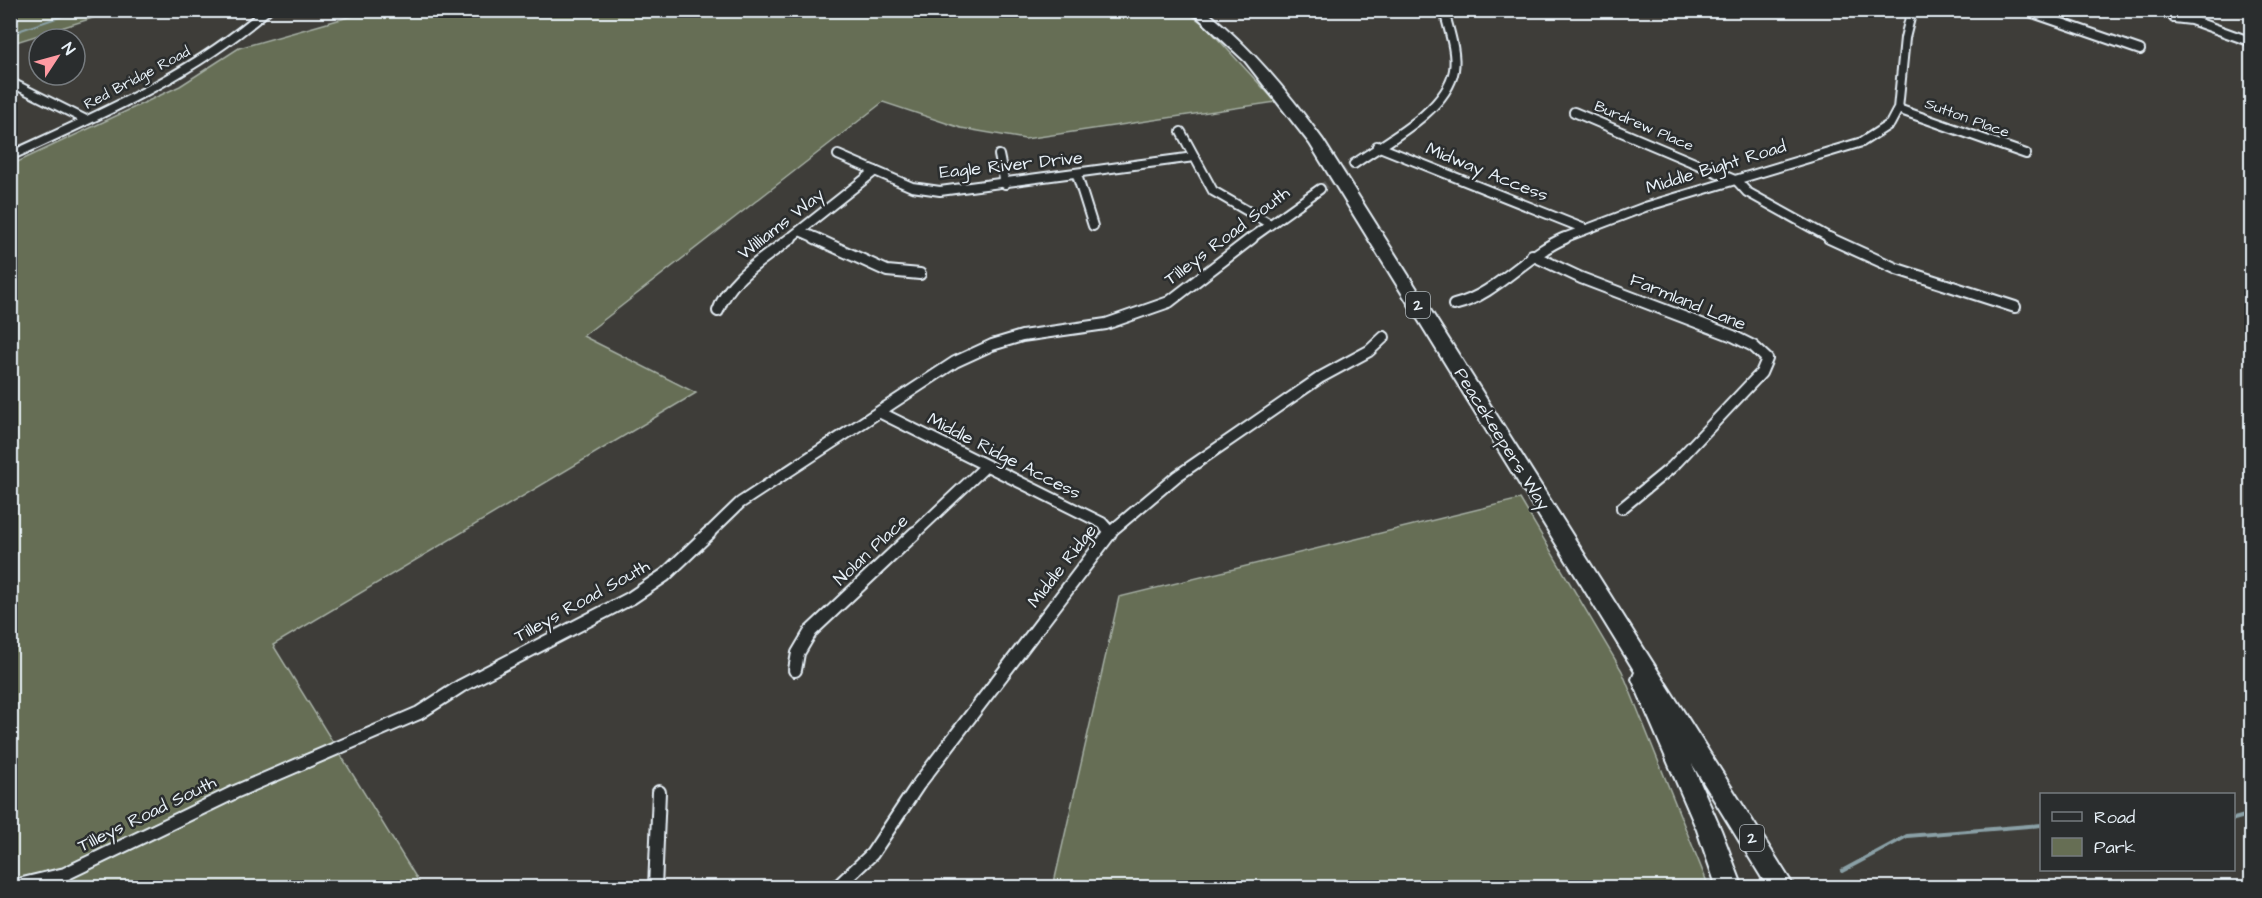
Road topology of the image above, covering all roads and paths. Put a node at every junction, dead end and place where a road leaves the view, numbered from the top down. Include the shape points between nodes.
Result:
1 (267, 10) edge
2 (1196, 10) edge
3 (1444, 10) edge
4 (1912, 10) edge
5 (2024, 10) edge
6 (2174, 18) dead end
7 (2252, 42) edge
8 (2140, 50) dead end
9 (10, 82) edge
10 (1898, 109) junction
11 (1574, 112) dead end
12 (86, 120) junction
13 (1181, 132) dead end
14 (1377, 146) junction
15 (2026, 154) dead end
16 (838, 155) dead end
17 (999, 155) dead end
18 (10, 156) edge
19 (1194, 157) junction
20 (1354, 164) tunnel mouth
21 (875, 171) junction
22 (1077, 175) junction
23 (1737, 181) junction
24 (1005, 184) junction
25 (1320, 189) tunnel mouth
26 (1270, 224) junction
27 (1093, 226) dead end
28 (1585, 229) junction
29 (800, 231) junction
30 (1532, 255) junction
31 (921, 274) dead end
32 (1454, 305) dead end
33 (2015, 308) dead end
34 (718, 311) dead end
35 (1384, 337) dead end
36 (882, 413) junction
37 (986, 466) junction
38 (1622, 508) dead end
39 (1110, 532) junction
40 (1616, 619) junction
41 (795, 670) dead end
42 (1722, 788) junction
43 (659, 792) dead end
44 (10, 887) edge
45 (655, 888) edge
46 (836, 888) edge
47 (1730, 888) edge
48 (1783, 888) edge
49 (1796, 888) edge

1 - 12 street, Red Bridge Road via 243,32 189,68
2 - 40 highway, Peacekeepers Way / 2 via 1264,74 1317,139
3 - 14 street via 1454,70 1448,87 1425,114
4 - 10 street via 1905,38
5 - 8 street
6 - 7 street via 2191,20
9 - 12 street
10 - 15 street, Sutton Place
10 - 23 street, Middle Bight Road via 1890,124 1862,142
11 - 23 street, Burdrew Place
12 - 18 street, Red Bridge Road
13 - 19 street
14 - 20 street
14 - 28 street, Midway Access
16 - 21 street, Eagle River Drive
17 - 24 street
19 - 22 street, Eagle River Drive
19 - 26 street via 1218,195
21 - 24 street, Eagle River Drive via 928,190
21 - 29 street, Williams Way
22 - 24 street, Eagle River Drive
22 - 27 street
23 - 28 street, Middle Bight Road
23 - 33 street, Burdrew Place via 1747,192 1877,262
25 - 26 street, Tilleys Road South
26 - 36 street, Tilleys Road South via 1169,302 1106,324 1022,336 992,345 955,362
28 - 30 street, Middle Bight Road
29 - 31 street via 887,271
29 - 34 street, Williams Way via 730,287
30 - 32 street, Middle Bight Road via 1471,301
30 - 38 street, Farmland Lane via 1581,278 1733,336 1767,359 1761,373 1686,453
35 - 39 street, Middle Ridge via 1369,351 1321,377 1177,476
36 - 37 street, Middle Ridge Access
36 - 44 street, Tilleys Road South via 740,503 665,575 631,598 461,686 419,713 235,792 65,874
37 - 39 street, Middle Ridge Access via 1102,523
37 - 41 street, Nolan Place via 811,631 798,653
39 - 46 street, Middle Ridge via 918,785 872,854
40 - 42 highway, Peacekeepers Way / 2
40 - 47 highway via 1709,830
42 - 48 highway, Peacekeepers Way / 2
42 - 49 highway
43 - 45 street

